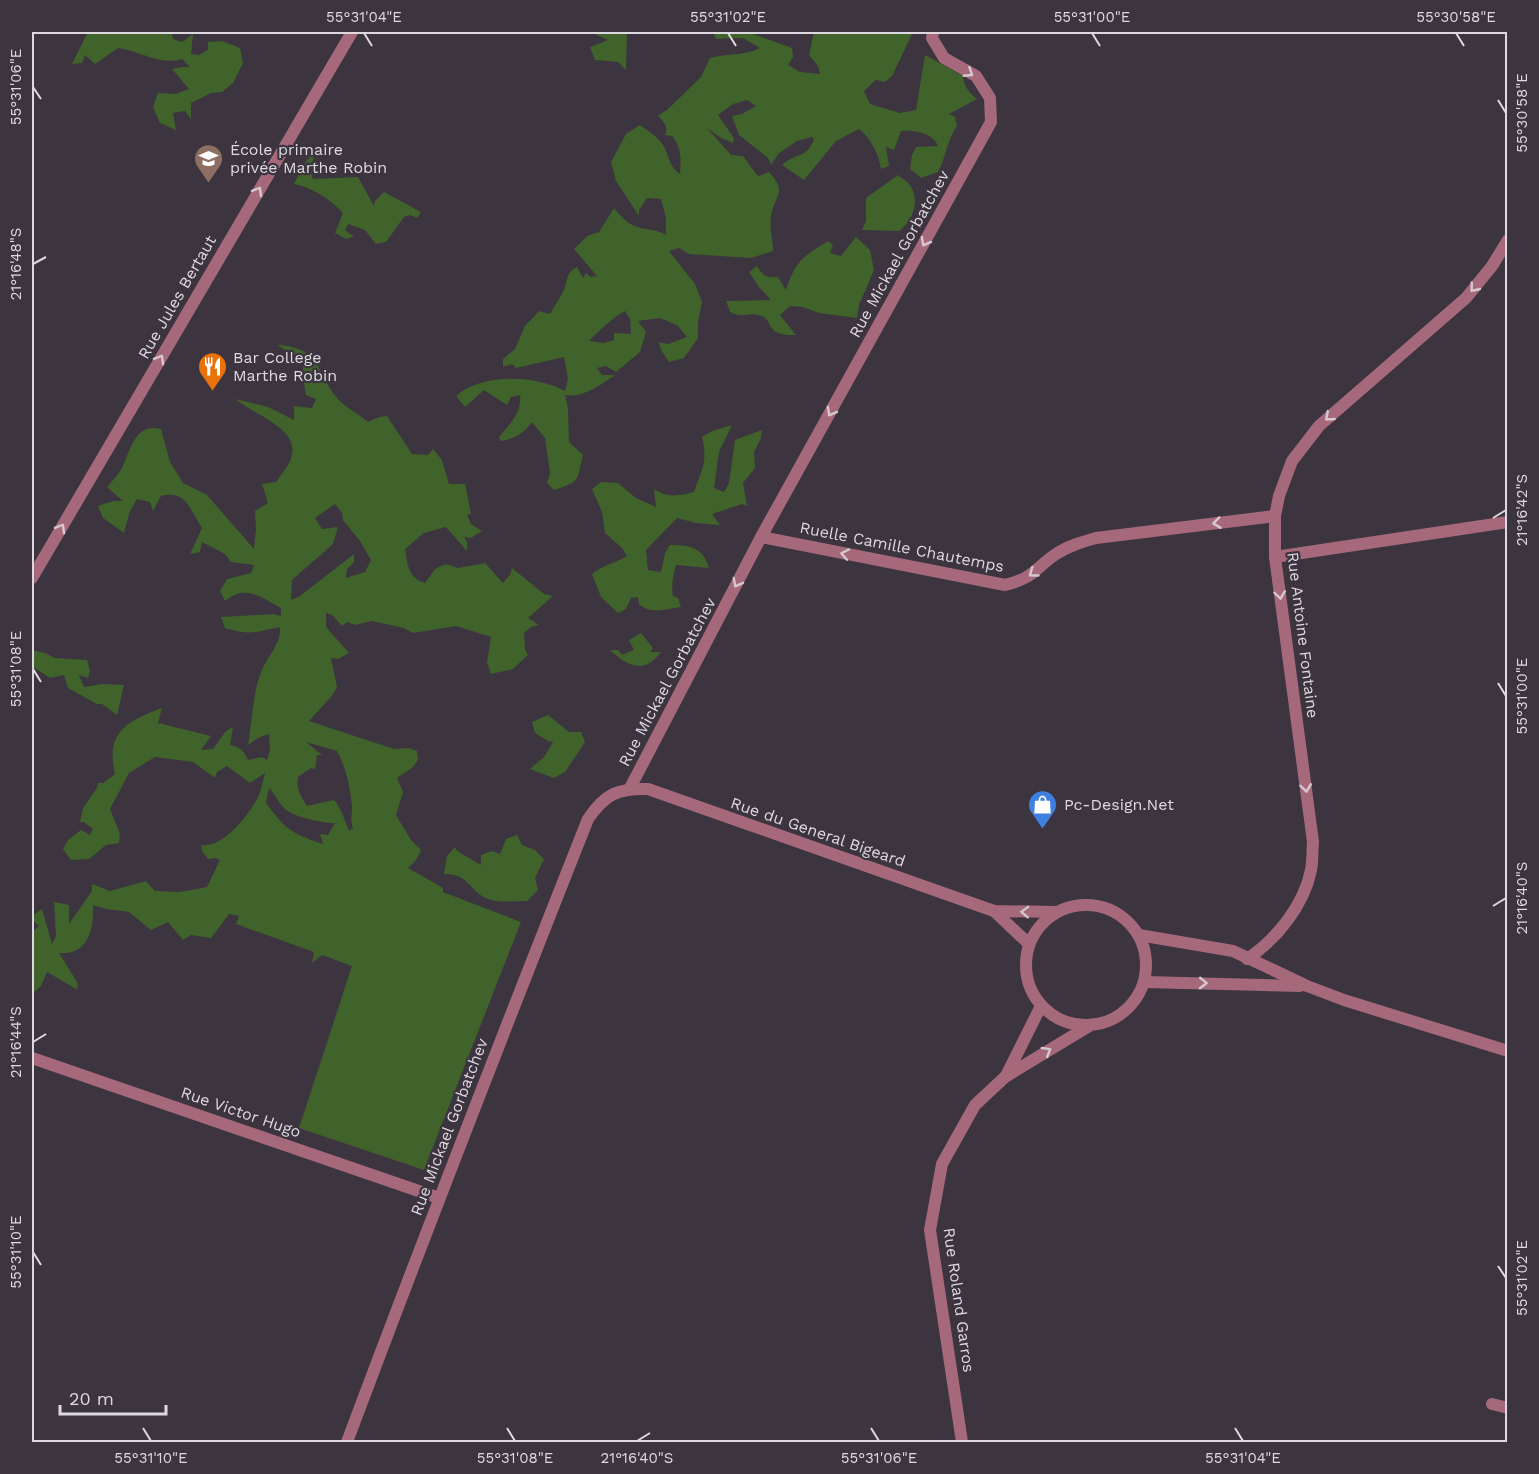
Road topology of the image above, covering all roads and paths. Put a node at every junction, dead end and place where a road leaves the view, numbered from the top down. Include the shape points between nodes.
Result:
1 (352, 32) edge
2 (933, 32) edge
3 (1508, 240) edge
4 (1275, 516) junction
5 (1508, 522) edge
6 (761, 537) junction
7 (1275, 556) junction
8 (32, 578) edge
9 (630, 788) junction
10 (994, 911) junction
11 (1056, 912) junction
12 (1139, 935) junction
13 (1029, 944) junction
14 (1247, 959) junction
15 (1144, 982) junction
16 (1307, 986) junction
17 (1041, 1006) junction
18 (1089, 1026) junction
19 (1508, 1051) edge
20 (32, 1058) edge
21 (1005, 1077) junction
22 (439, 1198) junction
23 (1492, 1404) dead end
24 (1508, 1408) edge
25 (347, 1443) edge
26 (962, 1443) edge

8 -> 1 street, Rue Jules Bertaut
2 -> 6 street, Rue Mickael Gorbatchev via 932,38 944,58 976,76 990,98 992,122
3 -> 4 street, Rue Antoine Fontaine via 1466,298 1319,426 1292,461
4 -> 6 street, Ruelle Camille Chautemps via 1096,538 1075,544 1022,581 1005,585
4 - 7 street, Rue Antoine Fontaine
5 - 7 street
6 -> 9 street, Rue Mickael Gorbatchev
7 -> 14 street, Rue Antoine Fontaine via 1313,842 1311,870 1302,897 1267,944
9 - 10 street, Rue du General Bigeard via 648,789
9 - 22 street, Rue Mickael Gorbatchev via 613,793 598,804 588,819
11 -> 10 street, Rue du General Bigeard
10 - 13 street, Rue du General Bigeard
11 - 12 street via 1093,904 1112,909
11 - 13 street via 1040,926
12 - 14 street via 1233,951
12 - 15 street via 1147,966
13 - 17 street via 1026,977
14 - 16 street
15 -> 16 street
15 - 18 street via 1128,1009
16 - 19 street
17 - 18 street via 1055,1017
17 - 21 street, Rue Roland Garros
21 -> 18 street, Rue Roland Garros
20 - 22 street, Rue Victor Hugo
21 - 26 street, Rue Roland Garros via 975,1105 942,1164 930,1230
22 - 25 street, Rue Mickael Gorbatchev
23 - 24 street

